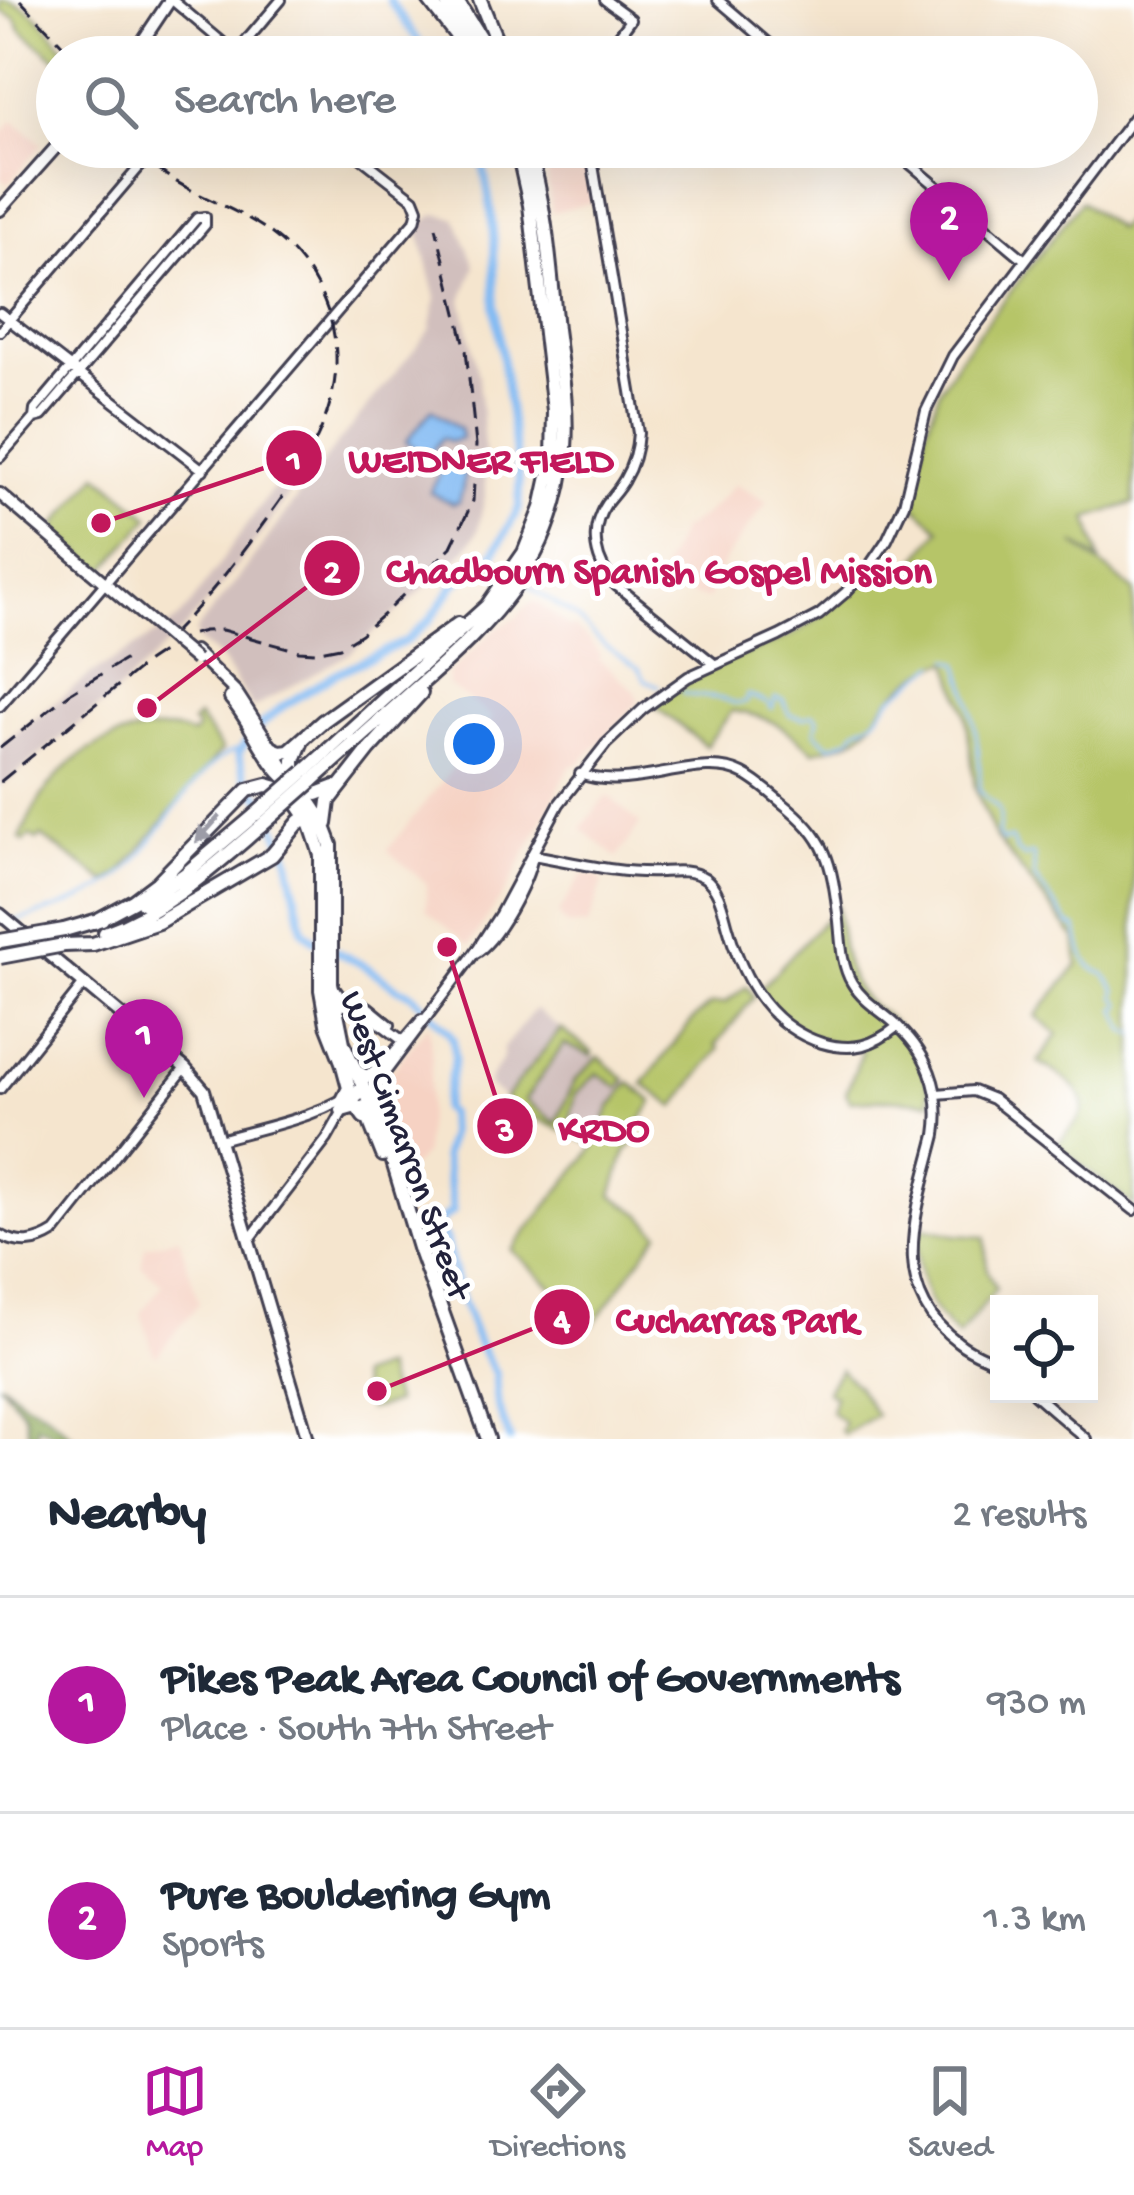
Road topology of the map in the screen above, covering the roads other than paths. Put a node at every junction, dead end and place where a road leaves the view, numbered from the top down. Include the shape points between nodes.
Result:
1 (171, 0) edge
2 (281, 0) edge
3 (428, 0) edge
4 (445, 0) edge
5 (456, 0) edge
6 (480, 0) edge
7 (604, 0) edge
8 (718, 0) edge
9 (146, 36) edge
10 (213, 36) edge
11 (252, 36) edge
12 (459, 36) edge
13 (465, 36) edge
14 (479, 36) edge
15 (495, 36) edge
16 (619, 36) edge
17 (760, 36) edge
18 (1134, 117) edge
19 (36, 164) edge
20 (1098, 164) edge
21 (36, 168) edge
22 (138, 168) edge
23 (375, 168) edge
24 (522, 168) edge
25 (535, 168) edge
26 (594, 168) edge
27 (915, 168) edge
28 (1095, 168) edge
29 (0, 199) edge
30 (0, 210) edge
31 (1025, 260) junction
32 (0, 313) edge
33 (10, 320) junction
34 (0, 331) edge
35 (75, 370) junction
36 (0, 458) edge
37 (202, 470) junction
38 (0, 494) edge
39 (106, 583) junction
40 (500, 589) junction
41 (458, 652) junction
42 (713, 663) junction
43 (0, 705) edge
44 (239, 706) joint
45 (302, 740) junction
46 (268, 752) junction
47 (580, 774) junction
48 (346, 779) junction
49 (295, 785) junction
50 (254, 787) junction
51 (310, 815) junction
52 (258, 820) junction
53 (289, 835) junction
54 (328, 836) junction
55 (321, 855) junction
56 (532, 855) junction
57 (0, 918) edge
58 (94, 922) junction
59 (327, 931) junction
60 (0, 941) edge
61 (64, 945) junction
62 (0, 957) edge
63 (82, 985) junction
64 (326, 987) junction
65 (334, 1004) junction
66 (422, 1018) junction
67 (384, 1020) junction
68 (898, 1026) junction
69 (404, 1041) junction
70 (347, 1065) junction
71 (185, 1068) junction
72 (379, 1075) junction
73 (0, 1089) edge
74 (360, 1092) junction
75 (937, 1094) junction
76 (343, 1105) junction
77 (382, 1128) junction
78 (219, 1140) junction
79 (383, 1146) junction
80 (1134, 1210) edge
81 (0, 1234) edge
82 (249, 1240) junction
83 (990, 1359) edge
84 (1044, 1403) edge
85 (308, 1439) edge
86 (485, 1439) edge
87 (1086, 1439) edge

1 - 9 main road
1 - 10 street
2 - 11 street
3 - 12 highway
4 - 13 highway
5 - 14 highway
6 - 15 highway
7 - 16 street via 631,20
8 - 17 street
18 - 20 street
19 - 29 main road
21 - 30 main road
22 - 33 street
23 - 37 street via 410,195 415,221
24 - 40 highway via 555,441 542,508
25 - 41 highway via 565,410 562,470 523,578
26 - 42 street via 638,433 630,469 599,518 597,554 617,586
27 - 31 street
28 - 31 street
31 - 42 street via 942,374 904,504 870,566 819,615
32 - 33 street
33 - 34 street
33 - 35 street
35 - 35 street via 205,225 205,217 197,218
35 - 36 street
35 - 37 street
37 - 39 street
38 - 39 main road
39 - 43 street
39 - 44 main road, bridge via 195,656
40 - 45 highway
40 - 49 highway
41 - 48 highway
41 - 49 highway
42 - 47 street via 656,698
44 - 46 highway, West Cimarron Street
45 - 46 highway
45 - 49 highway
46 - 49 highway, West Cimarron Street
46 - 50 highway
47 - 56 street
47 - 68 street via 616,781 727,769 766,790 819,838 848,976
48 - 49 highway via 322,793
48 - 54 highway via 326,806
49 - 50 highway
49 - 51 highway, West Cimarron Street
49 - 52 highway, bridge
49 - 53 highway
50 -> 58 highway via 157,884
51 - 53 highway
51 - 54 highway, West Cimarron Street
51 - 55 highway, West Cimarron Street
52 - 58 highway via 172,885
52 - 61 highway via 163,904
53 - 55 highway via 306,837
53 - 61 highway via 275,853 140,930
54 - 59 highway, West Cimarron Street
55 - 59 highway, West Cimarron Street
56 - 66 street via 474,954
56 - 68 street via 624,872 700,875 719,896 738,962 788,1028 853,1049
57 - 63 main road
58 - 60 highway, bridge
59 - 64 highway, West Cimarron Street
61 - 62 highway, bridge
63 - 71 main road
63 - 73 street
64 - 65 highway, West Cimarron Street
64 - 67 street
64 - 70 highway, West Cimarron Street via 327,1024
65 - 69 street via 359,1008
65 - 70 highway, West Cimarron Street
66 - 67 street via 401,1028
66 - 69 street
67 - 69 street
68 - 75 street via 925,1058
69 - 72 street
70 - 72 highway via 364,1077
70 - 74 highway, West Cimarron Street
70 - 76 highway
71 - 78 main road via 204,1090
71 - 81 street via 55,1232 26,1243
72 - 74 street
72 - 77 highway via 373,1098
74 - 76 street
74 - 77 highway, West Cimarron Street
74 - 79 highway, West Cimarron Street
75 - 80 street via 973,1091 993,1100
75 - 83 street via 913,1273 938,1324
76 - 78 street
76 - 79 highway via 359,1108
76 - 82 street
77 - 79 highway, West Cimarron Street
78 - 82 main road
79 - 86 highway, West Cimarron Street
82 - 85 main road
84 - 87 street

